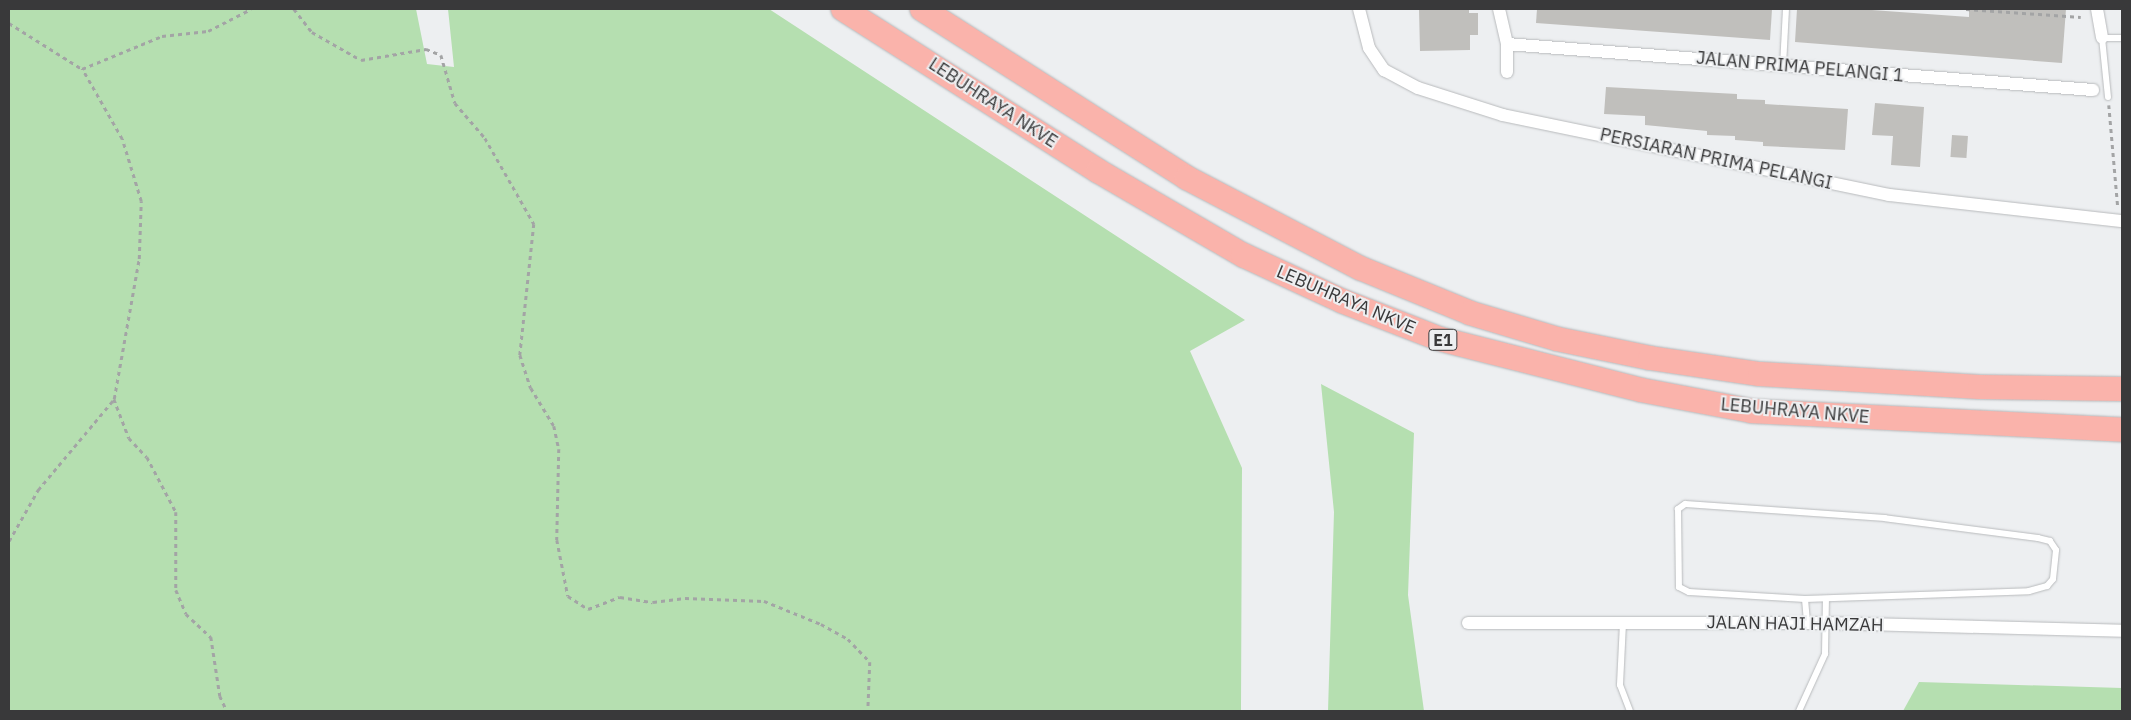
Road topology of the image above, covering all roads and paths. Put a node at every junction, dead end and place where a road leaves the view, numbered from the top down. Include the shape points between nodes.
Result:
1 (252, 9) edge
2 (294, 9) edge
3 (843, 9) edge
4 (922, 9) edge
5 (1359, 9) edge
6 (1499, 9) edge
7 (1786, 9) edge
8 (1966, 9) edge
9 (2097, 9) edge
10 (2080, 17) dead end
11 (9, 22) edge
12 (2102, 38) junction
13 (2122, 38) edge
14 (1506, 44) junction
15 (1783, 66) junction
16 (82, 69) junction
17 (1506, 72) dead end
18 (2092, 90) dead end
19 (2108, 96) joint
20 (2120, 221) edge
21 (2122, 388) edge
22 (114, 399) junction
23 (2122, 430) edge
24 (9, 541) edge
25 (1805, 599) junction
26 (1826, 599) junction
27 (1468, 623) dead end
28 (1623, 623) junction
29 (1806, 624) junction
30 (1826, 624) junction
31 (2122, 631) edge
32 (227, 711) edge
33 (868, 711) edge
34 (1630, 711) edge
35 (1799, 711) edge

1 - 16 path via 208,31 162,36
2 - 33 path via 312,32 361,60 426,49 441,55 456,103 485,138 534,224 520,355 531,388 554,426 558,449 557,540 568,596 588,609 620,597 653,602 685,598 764,601 821,624 848,640 870,662
3 - 23 highway, LEBUHRAYA NKVE / E1 via 1098,171 1244,255 1342,301 1440,339 1641,390 1752,411
4 - 21 highway, LEBUHRAYA NKVE / E1 via 1187,178 1360,268 1470,313 1576,343 1760,374 1980,387
5 - 20 street, PERSIARAN PRIMA PELANGI via 1369,48 1384,70 1418,88 1503,115 1889,195
6 - 14 street
7 - 15 lane
8 - 10 path
9 - 12 street
11 - 16 path
12 - 13 lane
12 - 19 lane
14 - 15 street, JALAN PRIMA PELANGI 1
14 - 17 street
15 - 18 street, JALAN PRIMA PELANGI 1
16 - 22 path via 122,139 141,201 139,259
19 - 20 path
22 - 24 path via 38,490
22 - 32 path via 129,438 147,457 176,512 176,590 186,614 211,637 220,696
25 - 26 lane
25 - 26 lane via 1689,592 1679,587 1678,509 1685,504 1885,518 2038,538 2050,541 2056,550 2053,579 2047,586 2029,591
25 - 29 lane
26 - 30 lane
27 - 28 street, JALAN HAJI HAMZAH
28 - 29 street, JALAN HAJI HAMZAH
28 - 34 lane via 1620,685
29 - 30 street, JALAN HAJI HAMZAH
30 - 31 street, JALAN HAJI HAMZAH
30 - 35 lane via 1825,654

